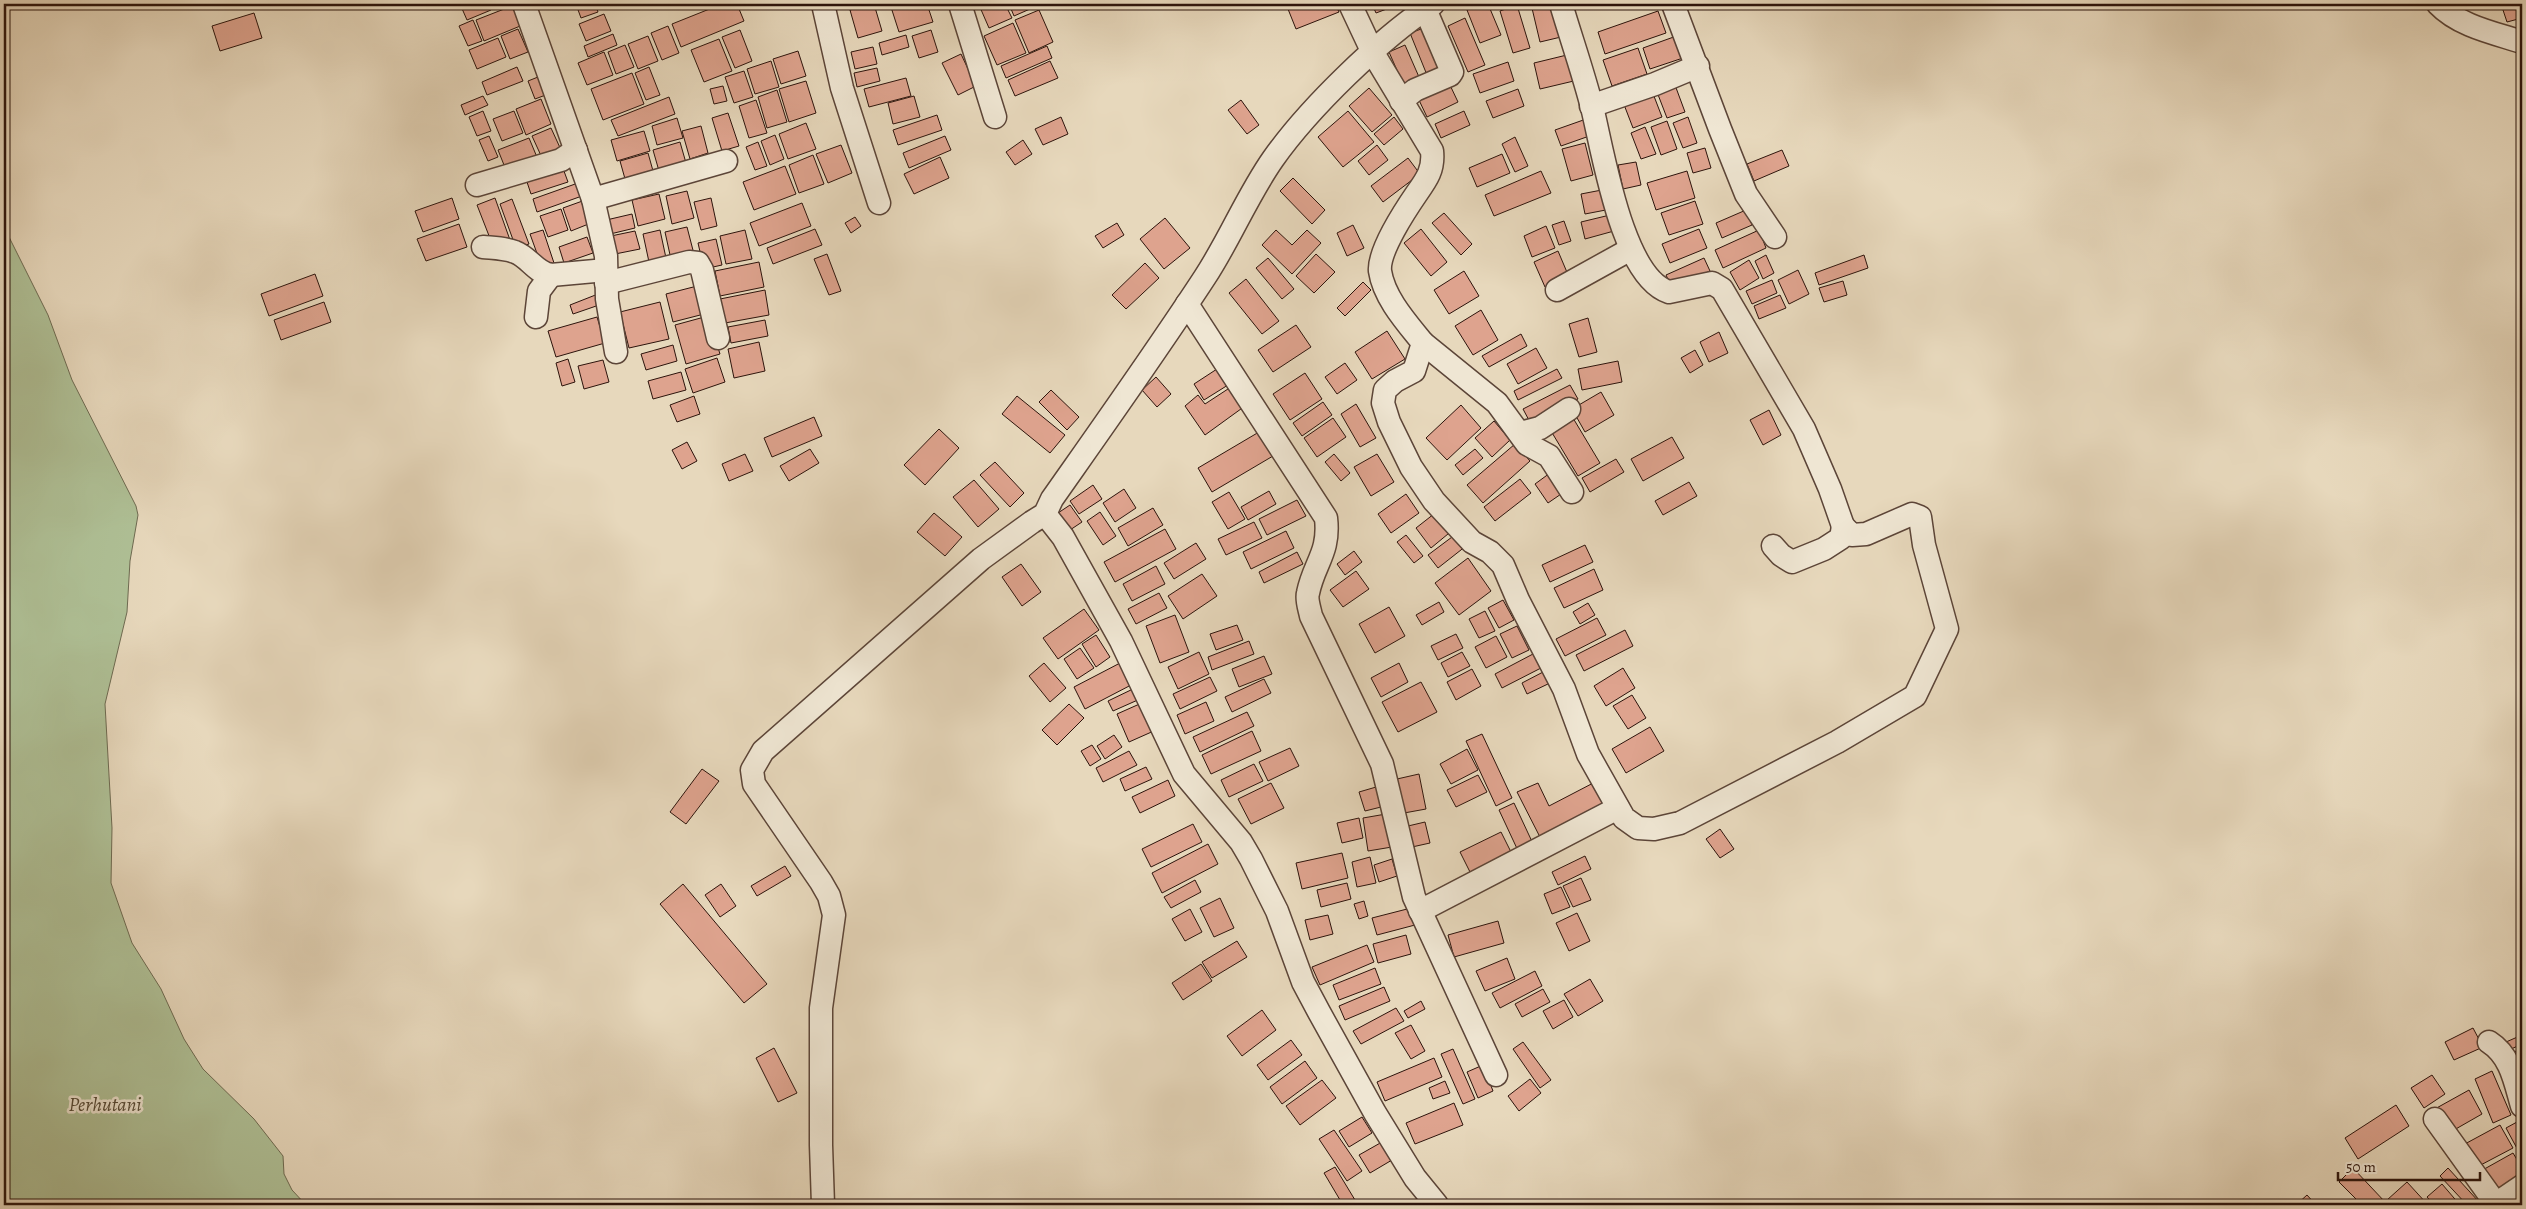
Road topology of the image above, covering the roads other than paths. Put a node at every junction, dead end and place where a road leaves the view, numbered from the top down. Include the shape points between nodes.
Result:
1 (524, 4) edge
2 (823, 4) edge
3 (960, 4) edge
4 (1350, 4) edge
5 (1561, 4) edge
6 (1673, 4) edge
7 (2438, 4) edge
8 (1429, 6) edge
9 (2522, 42) edge
10 (1372, 53) junction
11 (1698, 66) junction
12 (1401, 101) junction
13 (1591, 106) junction
14 (995, 117) dead end
15 (576, 150) junction
16 (726, 161) dead end
17 (477, 185) dead end
18 (593, 199) junction
19 (879, 203) dead end
20 (1775, 237) dead end
21 (483, 247) dead end
22 (1631, 249) junction
23 (551, 275) junction
24 (606, 277) junction
25 (1558, 290) dead end
26 (1187, 304) junction
27 (536, 317) dead end
28 (718, 338) dead end
29 (1423, 343) junction
30 (616, 352) dead end
31 (1569, 408) dead end
32 (1520, 433) junction
33 (1572, 492) dead end
34 (1045, 514) junction
35 (1843, 526) junction
36 (1773, 546) dead end
37 (1618, 808) junction
38 (1420, 911) junction
39 (2489, 1042) dead end
40 (1496, 1075) dead end
41 (2522, 1106) edge
42 (2434, 1119) dead end
43 (2522, 1186) edge
44 (2495, 1204) edge
45 (823, 1205) edge
46 (1437, 1205) edge

1 - 15 street
2 - 19 street via 842,88
3 - 14 street
4 - 10 street
5 - 13 street
6 - 11 street
7 - 9 street via 2457,18
8 - 10 street
8 - 12 street via 1452,72 1450,76 1415,90
10 - 12 street
10 - 26 street via 1333,91 1273,159 1225,246
11 - 13 street
11 - 20 street via 1746,194
12 - 29 street via 1432,151 1432,165 1428,178 1389,240 1380,270 1398,309
13 - 22 street via 1607,174
15 - 17 street via 561,160
15 - 18 street
16 - 18 street
18 - 24 street via 606,256
21 - 23 street via 515,252 542,274
22 - 25 street
22 - 35 street via 1652,282 1664,290 1669,292 1712,283 1722,288 1804,429
23 - 24 street
23 - 27 street via 539,291
24 - 28 street via 698,263
24 - 30 street
26 - 34 street via 1052,499
26 - 38 street via 1326,518 1328,536 1324,555 1307,595 1311,616 1382,764
29 - 32 street via 1497,403
29 - 37 street via 1414,371 1385,390 1383,403 1389,422 1434,501 1472,542 1490,552 1503,565 1564,688 1588,754
31 - 32 street via 1540,428
32 - 33 street via 1528,444 1549,456
34 - 45 street via 982,559 913,618 763,751 752,770 754,784 821,882 834,915 821,1008
34 - 46 street via 1063,538 1117,633 1184,774 1241,842 1251,859 1277,911 1303,982 1374,1113 1415,1178
35 - 36 street via 1840,538 1824,549 1792,562
35 - 37 street via 1852,535 1866,534 1912,514 1920,517 1924,545 1947,629 1915,696 1837,742 1680,823 1654,829 1638,828 1624,818
37 - 38 street
38 - 40 street
39 - 41 street via 2501,1050 2512,1072
42 - 44 street
43 - 44 street

